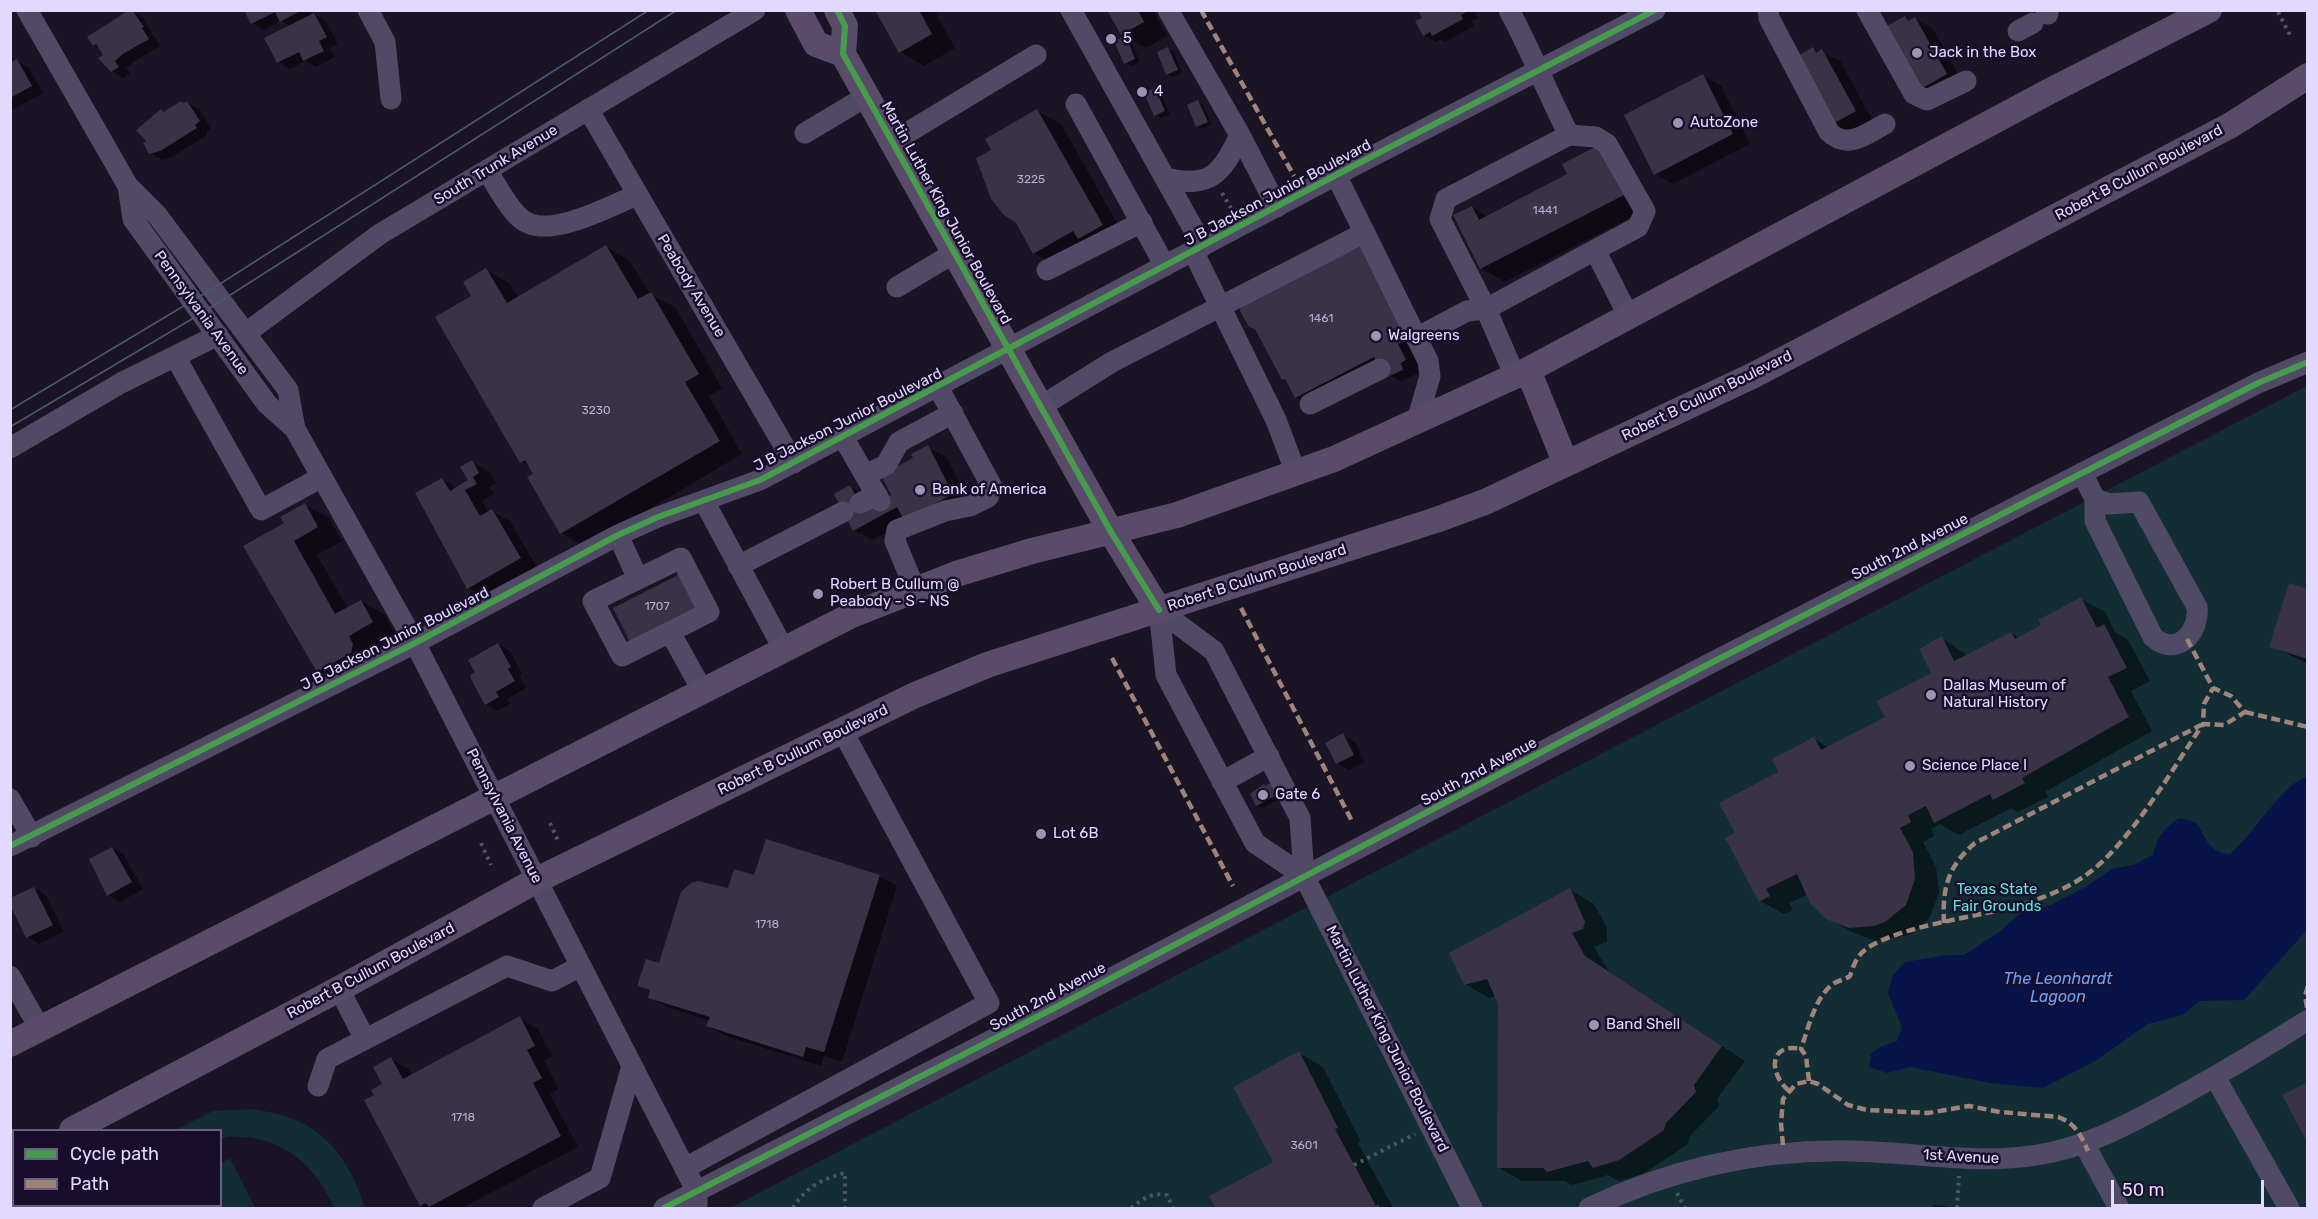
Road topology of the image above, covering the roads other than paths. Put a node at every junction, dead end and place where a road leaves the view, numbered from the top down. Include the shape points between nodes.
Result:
1 (27, 10) edge
2 (368, 10) edge
3 (755, 10) edge
4 (798, 10) edge
5 (837, 10) edge
6 (1071, 10) edge
7 (1168, 10) edge
8 (1509, 10) edge
9 (1655, 10) edge
10 (1768, 10) edge
11 (1867, 10) edge
12 (2209, 10) edge
13 (843, 54) junction
14 (1036, 55) dead end
15 (1539, 70) junction
16 (2307, 76) edge
17 (1966, 81) dead end
18 (867, 96) junction
19 (391, 99) dead end
20 (1076, 104) dead end
21 (588, 109) junction
22 (1885, 124) dead end
23 (805, 133) dead end
24 (1240, 135) junction
25 (1569, 135) junction
26 (892, 142) junction
27 (487, 171) junction
28 (1336, 175) junction
29 (1165, 178) junction
30 (128, 186) junction
31 (637, 195) junction
32 (1277, 207) junction
33 (1142, 222) junction
34 (1364, 232) junction
35 (1198, 248) junction
36 (1595, 250) junction
37 (954, 253) junction
38 (1165, 266) junction
39 (1047, 270) dead end
40 (897, 287) dead end
41 (1220, 306) junction
42 (1486, 309) junction
43 (1629, 317) junction
44 (246, 333) junction
45 (218, 335) junction
46 (1008, 349) junction
47 (1418, 351) junction
48 (176, 358) junction
49 (2307, 362) edge
50 (1380, 369) tunnel mouth
51 (1521, 373) junction
52 (938, 387) junction
53 (1310, 404) dead end
54 (1040, 407) junction
55 (953, 413) junction
56 (1417, 421) junction
57 (295, 429) junction
58 (843, 437) junction
59 (10, 448) edge
60 (794, 463) junction
61 (1566, 464) junction
62 (1296, 473) junction
63 (2082, 473) junction
64 (865, 475) junction
65 (322, 477) junction
66 (2096, 500) junction
67 (704, 501) junction
68 (874, 509) junction
69 (1110, 532) junction
70 (618, 536) junction
71 (738, 566) junction
72 (638, 579) junction
73 (915, 589) junction
74 (1159, 610) junction
75 (670, 632) junction
76 (415, 643) junction
77 (783, 648) junction
78 (702, 690) junction
79 (842, 730) junction
80 (1269, 756) junction
81 (1222, 782) junction
82 (495, 798) junction
83 (10, 799) edge
84 (32, 837) junction
85 (10, 846) edge
86 (1304, 876) junction
87 (537, 880) junction
88 (581, 966) junction
89 (10, 976) edge
90 (339, 989) junction
91 (2307, 1020) edge
92 (40, 1029) junction
93 (365, 1039) junction
94 (10, 1044) edge
95 (632, 1066) junction
96 (2215, 1077) junction
97 (318, 1086) dead end
98 (76, 1129) edge
99 (2088, 1151) dead end
100 (685, 1168) junction
101 (697, 1200) edge
102 (1475, 1206) edge
103 (543, 1209) edge
104 (664, 1209) edge
105 (1589, 1209) edge
106 (2119, 1209) edge
107 (2289, 1209) edge

1 - 30 street, Pennsylvania Avenue
2 - 19 street via 385,42
3 - 21 street, South Trunk Avenue
4 - 13 main road via 816,44
5 - 13 main road via 845,26
6 - 29 street
7 - 24 street
8 - 15 street
9 - 15 street, J B Jackson Junior Boulevard
10 - 22 street via 1829,132 1841,140 1855,140
11 - 17 street via 1914,94 1927,100
12 - 43 main road
13 - 18 main road, Martin Luther King Junior Boulevard
14 - 26 street
15 - 25 street
15 - 28 street, J B Jackson Junior Boulevard
16 - 61 main road, Robert B Cullum Boulevard via 2240,120 2132,178 1754,375
18 - 23 street
18 - 26 main road, Martin Luther King Junior Boulevard
20 - 33 street
21 - 27 street, South Trunk Avenue
21 - 31 street, Peabody Avenue
24 - 29 street via 1228,163 1213,177 1186,183
24 - 32 street
25 - 36 street via 1596,137 1607,144 1645,211 1638,227
25 - 42 street via 1446,199 1440,219
26 - 37 main road, Martin Luther King Junior Boulevard
27 - 31 street via 519,219 537,226 568,224
27 - 44 street, South Trunk Avenue via 380,234
28 - 32 street, J B Jackson Junior Boulevard
28 - 34 street
29 - 35 street
30 - 44 street, Pennsylvania Avenue via 158,215
30 - 45 street, Pennsylvania Avenue via 133,219
31 - 60 street, Peabody Avenue
32 - 35 street, J B Jackson Junior Boulevard
33 - 38 street
33 - 39 street
34 - 41 street
34 - 47 street
35 - 38 street, J B Jackson Junior Boulevard
35 - 41 street
36 - 42 street
36 - 43 street
37 - 40 street
37 - 46 main road, Martin Luther King Junior Boulevard
38 - 46 street, J B Jackson Junior Boulevard
41 - 54 street via 1112,362
41 - 62 street via 1276,420
42 - 47 street via 1467,311
42 - 51 street
43 - 51 main road
44 - 57 street, Pennsylvania Avenue via 288,390
45 - 48 street
45 - 57 street, Pennsylvania Avenue via 267,404
46 - 52 street, J B Jackson Junior Boulevard
46 - 54 main road, Martin Luther King Junior Boulevard
47 - 56 street via 1430,376
48 - 59 street via 121,383
48 - 65 street via 261,510
49 - 63 street, South 2nd Avenue
50 - 53 street
51 - 56 main road
51 - 61 main road
52 - 55 street
52 - 58 street, J B Jackson Junior Boulevard
54 - 69 main road, Martin Luther King Junior Boulevard
55 - 64 street via 899,442 886,465
55 - 68 street via 992,487 988,497 945,511
56 - 62 main road
57 - 65 street, Pennsylvania Avenue
58 - 60 street, J B Jackson Junior Boulevard
58 - 64 street
60 - 67 street, J B Jackson Junior Boulevard
61 - 74 main road, Robert B Cullum Boulevard via 1436,520
62 - 69 main road via 1177,515
63 - 66 street
63 - 86 street, South 2nd Avenue
64 - 68 street
65 - 76 street, Pennsylvania Avenue
66 - 66 street via 2095,521 2153,637 2168,644 2187,639 2198,619 2197,607 2139,502 2109,504
67 - 70 street, J B Jackson Junior Boulevard
67 - 71 street
68 - 71 street
68 - 73 street via 895,541
69 - 73 main road via 1032,551
69 - 74 main road, Martin Luther King Junior Boulevard
70 - 72 street
70 - 76 street, J B Jackson Junior Boulevard
71 - 77 street
72 - 75 street via 681,558 709,612
72 - 75 street via 593,602 622,656
73 - 77 main road
74 - 79 main road, Robert B Cullum Boulevard via 987,665
74 - 80 street, Martin Luther King Junior Boulevard via 1214,651
74 - 81 street, Martin Luther King Junior Boulevard via 1166,675
75 - 78 street
76 - 82 street, Pennsylvania Avenue
76 - 84 street, J B Jackson Junior Boulevard
77 - 78 main road
78 - 82 main road
79 - 87 main road, Robert B Cullum Boulevard
79 - 100 street via 988,1003
80 - 81 street
80 - 86 street, Martin Luther King Junior Boulevard via 1300,818
81 - 86 street, Martin Luther King Junior Boulevard via 1254,843
82 - 87 street, Pennsylvania Avenue
82 - 92 main road
83 - 84 street
84 - 85 street, J B Jackson Junior Boulevard
86 - 101 street, South 2nd Avenue
86 - 102 street, Martin Luther King Junior Boulevard
87 - 88 street, Pennsylvania Avenue
87 - 90 main road, Robert B Cullum Boulevard
88 - 93 street via 552,981 507,966
88 - 95 street, Pennsylvania Avenue
89 - 92 street
90 - 93 street
90 - 98 main road, Robert B Cullum Boulevard
91 - 96 street, 1st Avenue
92 - 94 main road
93 - 97 street via 327,1059
95 - 100 street, Pennsylvania Avenue
95 - 103 street via 600,1178
96 - 105 street, 1st Avenue via 2121,1129 2040,1155 1980,1160 1851,1151 1784,1154 1694,1169
96 - 107 street
99 - 106 street
100 - 101 street, Pennsylvania Avenue
101 - 104 street, South 2nd Avenue

